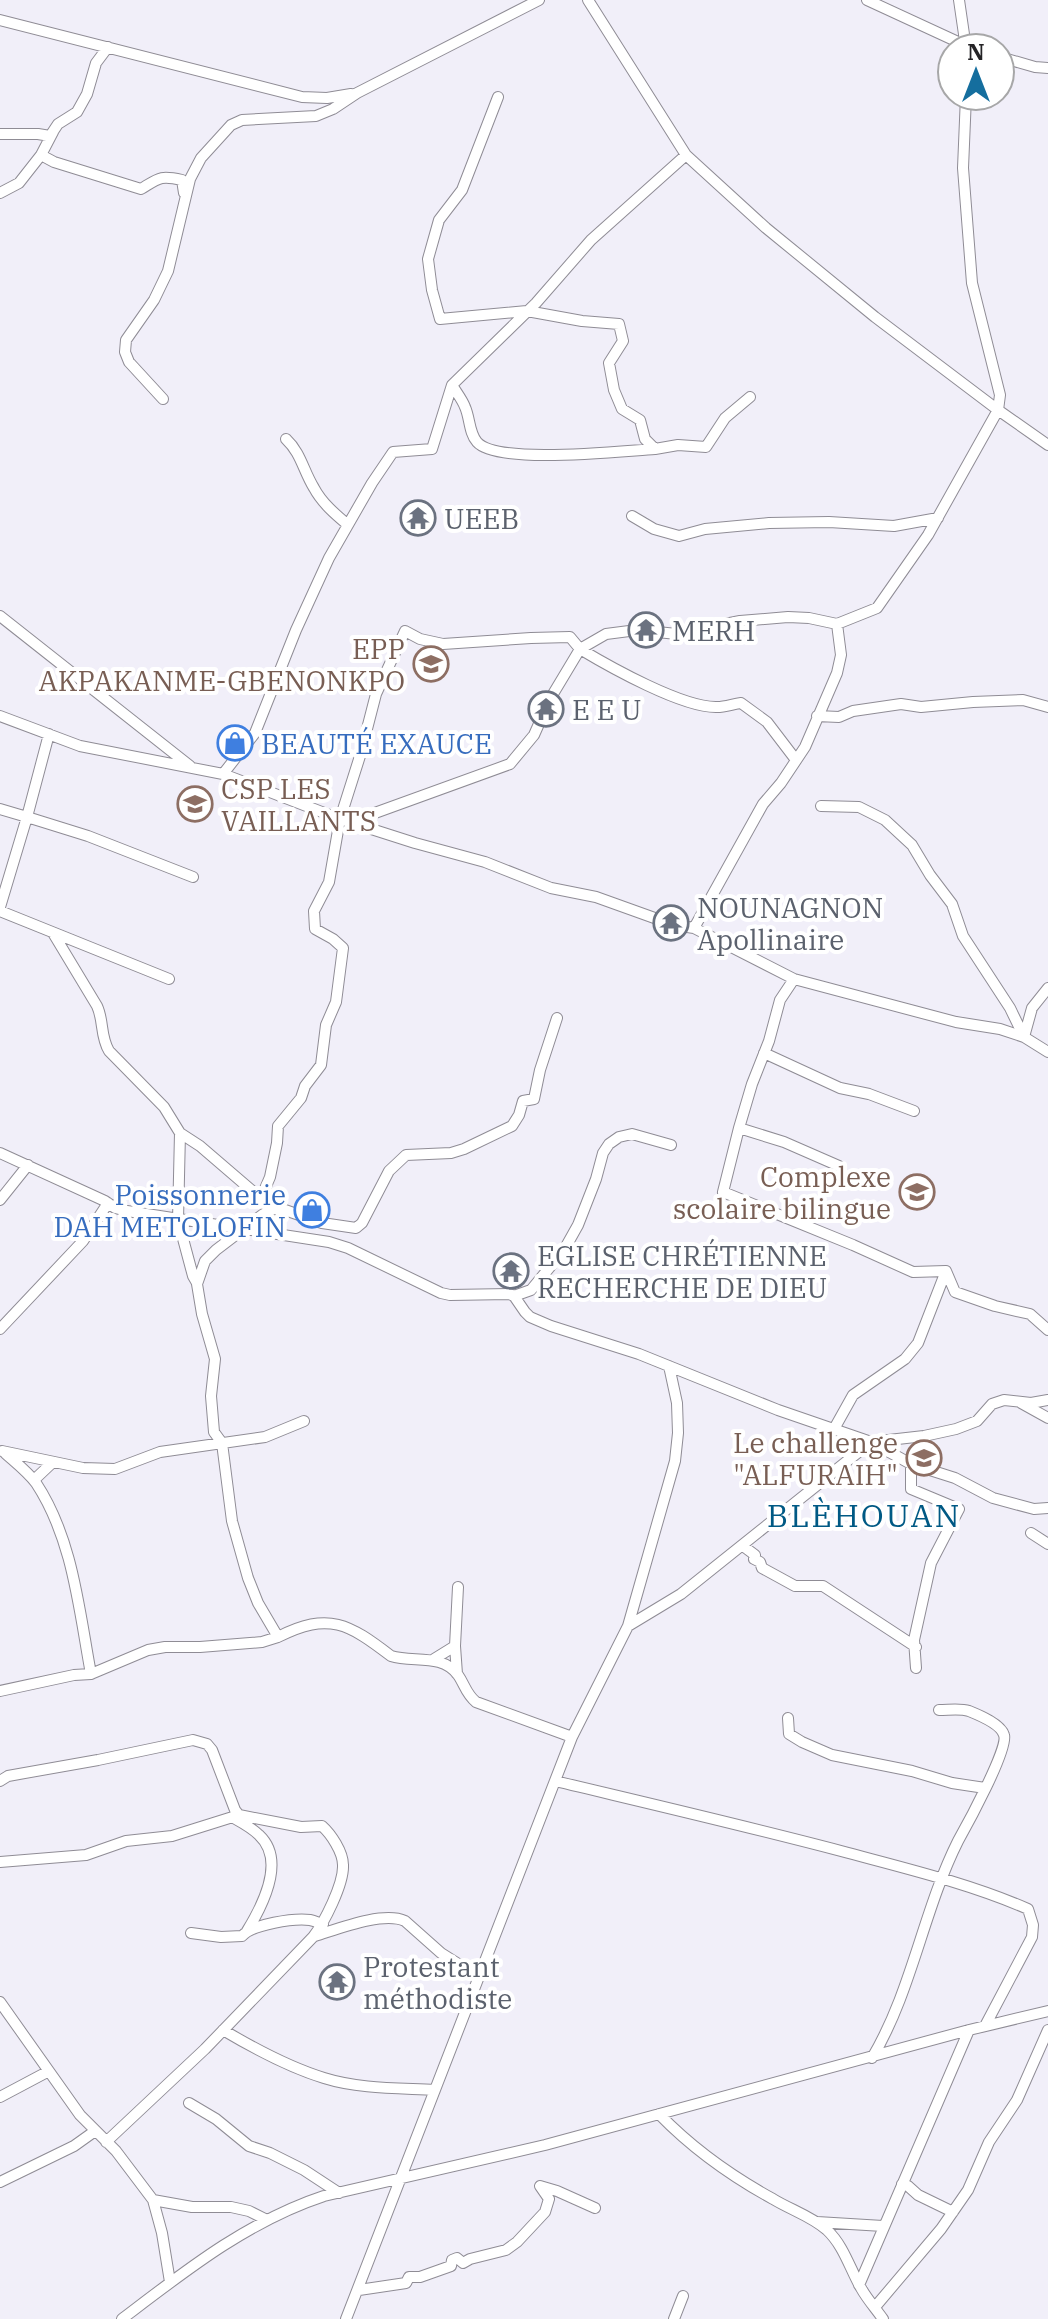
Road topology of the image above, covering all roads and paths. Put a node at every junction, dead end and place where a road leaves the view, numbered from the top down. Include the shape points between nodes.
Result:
1 (539, 0) edge
2 (588, 0) edge
3 (867, 0) edge
4 (959, 0) edge
5 (0, 20) edge
6 (965, 32) edge
7 (936, 33) edge
8 (108, 47) junction
9 (1016, 62) edge
10 (1048, 68) edge
11 (357, 93) junction
12 (498, 97) dead end
13 (965, 112) edge
14 (53, 132) junction
15 (0, 134) edge
16 (41, 155) junction
17 (686, 155) junction
18 (0, 193) edge
19 (186, 199) junction
20 (527, 311) junction
21 (452, 385) junction
22 (750, 397) dead end
23 (163, 399) dead end
24 (998, 410) junction
25 (286, 439) dead end
26 (1048, 445) edge
27 (655, 449) junction
28 (632, 516) dead end
29 (938, 518) junction
30 (348, 525) junction
31 (0, 616) edge
32 (837, 624) junction
33 (580, 649) junction
34 (1048, 707) edge
35 (0, 716) edge
36 (817, 716) junction
37 (49, 734) junction
38 (796, 760) junction
39 (193, 768) junction
40 (223, 774) junction
41 (821, 806) dead end
42 (0, 809) edge
43 (27, 817) junction
44 (345, 820) junction
45 (193, 877) dead end
46 (0, 909) edge
47 (694, 928) junction
48 (53, 933) junction
49 (169, 979) dead end
50 (794, 979) junction
51 (1048, 988) edge
52 (557, 1018) dead end
53 (1024, 1037) junction
54 (1048, 1052) edge
55 (764, 1053) junction
56 (914, 1111) dead end
57 (739, 1128) junction
58 (180, 1133) junction
59 (671, 1145) dead end
60 (0, 1153) edge
61 (28, 1165) junction
62 (839, 1166) dead end
63 (261, 1198) junction
64 (0, 1200) edge
65 (108, 1203) junction
66 (273, 1209) junction
67 (178, 1220) junction
68 (241, 1229) junction
69 (946, 1271) junction
70 (197, 1284) junction
71 (514, 1296) junction
72 (0, 1329) edge
73 (1048, 1330) edge
74 (669, 1366) junction
75 (1048, 1400) edge
76 (1019, 1402) junction
77 (1048, 1418) edge
78 (304, 1421) dead end
79 (834, 1429) junction
80 (214, 1432) junction
81 (871, 1442) junction
82 (222, 1443) junction
83 (205, 1444) junction
84 (1, 1450) edge
85 (53, 1462) junction
86 (911, 1464) junction
87 (34, 1480) junction
88 (1048, 1508) edge
89 (1031, 1533) dead end
90 (1048, 1544) edge
91 (743, 1546) junction
92 (458, 1587) dead end
93 (628, 1626) junction
94 (278, 1637) junction
95 (455, 1646) junction
96 (916, 1647) junction
97 (434, 1659) junction
98 (916, 1668) dead end
99 (91, 1674) junction
100 (457, 1674) junction
101 (0, 1691) edge
102 (939, 1710) dead end
103 (788, 1718) dead end
104 (572, 1737) junction
105 (0, 1781) edge
106 (555, 1781) junction
107 (985, 1788) junction
108 (235, 1816) junction
109 (0, 1862) edge
110 (942, 1878) junction
111 (323, 1924) junction
112 (247, 1931) junction
113 (191, 1933) dead end
114 (313, 1937) junction
115 (479, 1977) junction
116 (0, 2002) edge
117 (1048, 2011) edge
118 (985, 2026) junction
119 (223, 2030) junction
120 (969, 2030) junction
121 (1048, 2030) edge
122 (872, 2058) junction
123 (49, 2071) junction
124 (435, 2090) junction
125 (0, 2097) edge
126 (189, 2103) dead end
127 (659, 2114) junction
128 (95, 2131) junction
129 (106, 2142) junction
130 (401, 2180) junction
131 (0, 2182) edge
132 (902, 2184) junction
133 (339, 2193) junction
134 (153, 2200) junction
135 (595, 2208) dead end
136 (953, 2212) junction
137 (267, 2220) junction
138 (816, 2222) junction
139 (883, 2226) junction
140 (170, 2282) junction
141 (859, 2285) junction
142 (359, 2290) junction
143 (683, 2296) dead end
144 (875, 2307) junction
145 (122, 2319) edge
146 (346, 2319) edge
147 (674, 2319) edge
148 (883, 2319) edge

1 - 11 street
2 - 17 street
3 - 7 street
4 - 6 street
5 - 8 street
8 - 11 street via 302,97
8 - 14 street via 77,112
9 - 10 street
11 - 19 street via 316,116 231,125 201,158
12 - 20 street via 462,190 439,220 428,259 432,290 440,319
13 - 24 street via 963,168 972,283 1000,395
14 - 15 street
14 - 16 street
16 - 18 street via 19,183
16 - 19 street via 141,189 156,178 182,180
17 - 20 street via 591,240
17 - 24 street via 790,248
19 - 23 street via 168,271 126,340 129,362
20 - 21 street
20 - 27 street via 619,324 623,341 609,363 614,390 622,409 640,420 645,439
21 - 27 street via 465,406 474,439 483,448 534,456
21 - 30 street via 432,449 393,452
22 - 27 street via 725,418 706,447
24 - 26 street
24 - 29 street
25 - 30 street via 297,449 313,487
28 - 29 street via 679,536 769,523 894,526
29 - 32 street via 877,608
30 - 40 street via 296,630 255,733
31 - 39 street
32 - 33 street via 788,617 720,625 707,637 637,630 606,634
32 - 36 street via 841,655
33 - 38 street via 678,698 714,707 741,703 767,722
33 - 44 street via 534,735 510,764
33 - 44 street via 570,637 443,644 405,631 376,694
34 - 36 street via 1023,700 901,704 839,717
35 - 37 street
36 - 38 street
37 - 39 street via 80,746
37 - 43 street
38 - 47 street via 763,804
39 - 40 street
40 - 44 street
41 - 53 street via 859,807 885,820 912,845 952,904 963,936
42 - 43 street
43 - 45 street
43 - 46 street
44 - 47 street via 485,862 551,888
44 - 63 street via 329,882 314,911 315,929 343,948 336,1002 326,1025 321,1065 278,1126
46 - 48 street
47 - 50 street
48 - 49 street
48 - 58 street via 97,1006 103,1042 164,1107
50 - 53 street
50 - 55 street via 780,1000
51 - 53 street via 1032,1008
52 - 66 street via 534,1099 523,1101 512,1126 451,1153 406,1155 389,1171 356,1228
53 - 54 street
55 - 56 street via 840,1088
55 - 57 street
57 - 62 street
57 - 69 street via 723,1192 913,1272
58 - 63 street
58 - 67 street
59 - 71 street via 632,1134 609,1144 564,1250 531,1290
60 - 61 street
61 - 64 street
61 - 65 street
63 - 66 street
65 - 67 street
65 - 72 street via 83,1241
66 - 68 street
67 - 68 street
67 - 70 street
68 - 70 street via 205,1261
68 - 71 street via 348,1248 441,1293
69 - 73 street via 955,1292 1030,1314
69 - 79 street via 918,1343 905,1359 853,1395
70 - 80 street via 215,1359
71 - 74 street via 530,1317
74 - 79 street
74 - 93 street via 677,1403 675,1461
75 - 76 street
76 - 77 street
76 - 81 street via 992,1404 977,1421 956,1429
78 - 82 street via 265,1437
79 - 81 street
80 - 82 street
80 - 83 street
81 - 86 street
81 - 91 street
82 - 83 street
82 - 94 street via 232,1521 248,1578
83 - 85 street via 160,1452 115,1469
84 - 85 street
84 - 87 street
85 - 87 street
86 - 88 street via 993,1498
86 - 96 street via 911,1489 959,1509 931,1563
87 - 99 street via 57,1525 73,1577
89 - 90 street
91 - 93 street
91 - 96 street via 762,1568 795,1586 823,1586
92 - 95 street
93 - 104 street
94 - 97 street via 312,1624 339,1624 391,1656
94 - 99 street via 148,1650
95 - 97 street
95 - 100 street
96 - 98 street
97 - 100 street
99 - 101 street
100 - 104 street via 476,1702
102 - 107 street via 968,1711 1004,1734
103 - 107 street via 789,1734 832,1755
104 - 106 street
105 - 108 street via 200,1741 212,1750
106 - 110 street
106 - 115 street
107 - 110 street
108 - 109 street via 86,1855
108 - 111 street via 325,1828 343,1867
108 - 112 street via 261,1836 271,1853 267,1887
110 - 118 street via 1028,1909 1033,1925 1032,1937
110 - 122 street via 888,2030
111 - 112 street via 280,1922
111 - 114 street
112 - 113 street via 221,1937
114 - 115 street via 398,1918
114 - 119 street
115 - 124 street
116 - 123 street
117 - 118 street
118 - 120 street
119 - 124 street via 326,2079
119 - 129 street
120 - 122 street
120 - 132 street
121 - 136 street via 1017,2100
122 - 127 street
123 - 125 street
123 - 128 street
124 - 130 street
126 - 133 street via 249,2146 304,2170
127 - 130 street
127 - 138 street via 684,2140 735,2176
128 - 129 street
128 - 131 street
129 - 134 street
130 - 133 street
130 - 142 street
132 - 136 street
132 - 139 street
133 - 137 street
134 - 137 street via 231,2207
134 - 140 street
135 - 142 street via 540,2186 549,2199 545,2212 506,2250 463,2263 457,2258 451,2266 409,2277 406,2283
136 - 144 street
137 - 140 street
138 - 139 street
138 - 141 street via 841,2247
139 - 141 street
140 - 145 street
141 - 144 street
142 - 146 street
143 - 147 street
144 - 148 street

